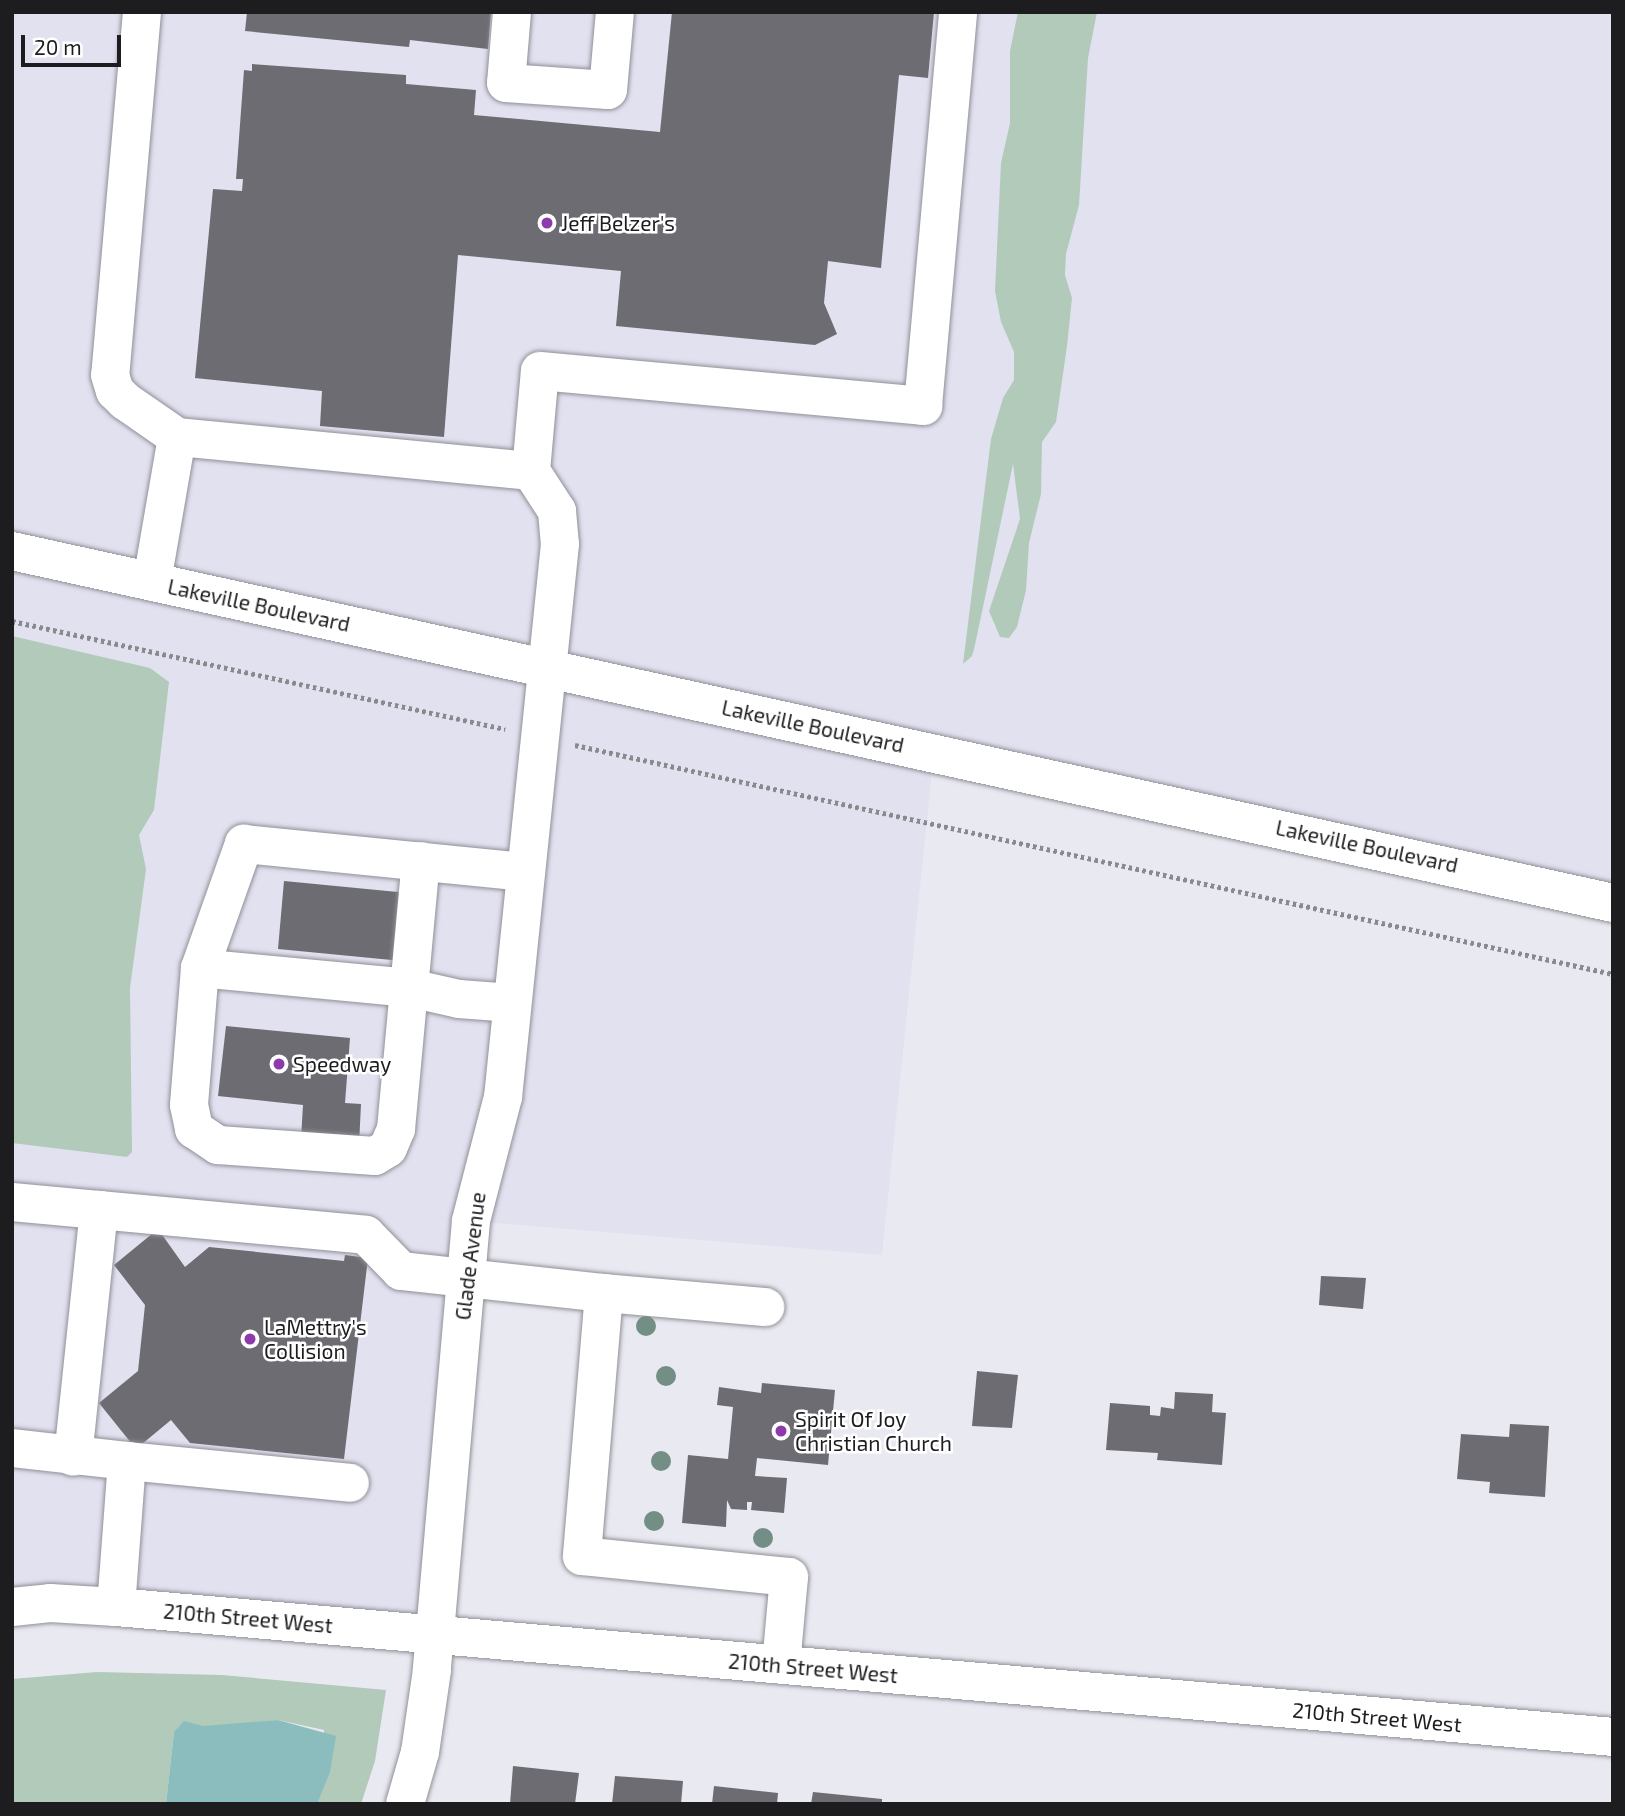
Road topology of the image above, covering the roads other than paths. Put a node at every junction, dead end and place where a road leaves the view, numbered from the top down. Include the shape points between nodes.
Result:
1 (142, 12) edge
2 (512, 12) edge
3 (615, 12) edge
4 (958, 12) edge
5 (177, 437) junction
6 (531, 471) junction
7 (12, 551) edge
8 (152, 582) junction
9 (547, 668) junction
10 (421, 861) junction
11 (525, 872) junction
12 (1613, 902) edge
13 (200, 968) junction
14 (410, 988) junction
15 (512, 1003) junction
16 (12, 1202) edge
17 (99, 1210) junction
18 (465, 1278) junction
19 (604, 1293) junction
20 (765, 1307) dead end
21 (12, 1448) edge
22 (73, 1457) junction
23 (127, 1461) junction
24 (350, 1483) dead end
25 (12, 1607) edge
26 (116, 1607) junction
27 (435, 1634) junction
28 (781, 1665) junction
29 (1613, 1737) edge
30 (404, 1804) edge

1 - 5 street via 110,375 114,391
2 - 3 street via 506,83 608,90
4 - 6 street via 923,406 540,371
5 - 6 street
5 - 8 street
6 - 9 street, Glade Avenue via 553,499 560,527
7 - 8 street, Lakeville Boulevard
8 - 9 street, Lakeville Boulevard
9 - 11 street, Glade Avenue
9 - 12 street, Lakeville Boulevard
10 - 11 street
10 - 13 street via 244,844
10 - 14 street
11 - 15 street, Glade Avenue
13 - 14 street
13 - 14 street via 189,1105 194,1129 218,1145 361,1158 375,1156 391,1144
14 - 15 street via 458,999
15 - 18 street, Glade Avenue via 503,1097 474,1203
16 - 17 street
17 - 18 street via 366,1235 401,1270
17 - 22 street
18 - 19 street
18 - 27 street, Glade Avenue
19 - 20 street
19 - 28 street via 582,1556 789,1577
21 - 22 street
22 - 23 street
23 - 24 street
23 - 26 street
25 - 26 street, 210th Street West via 50,1603
26 - 27 street, 210th Street West
27 - 28 street, 210th Street West
27 - 30 street, Glade Avenue via 425,1724
28 - 29 street, 210th Street West

